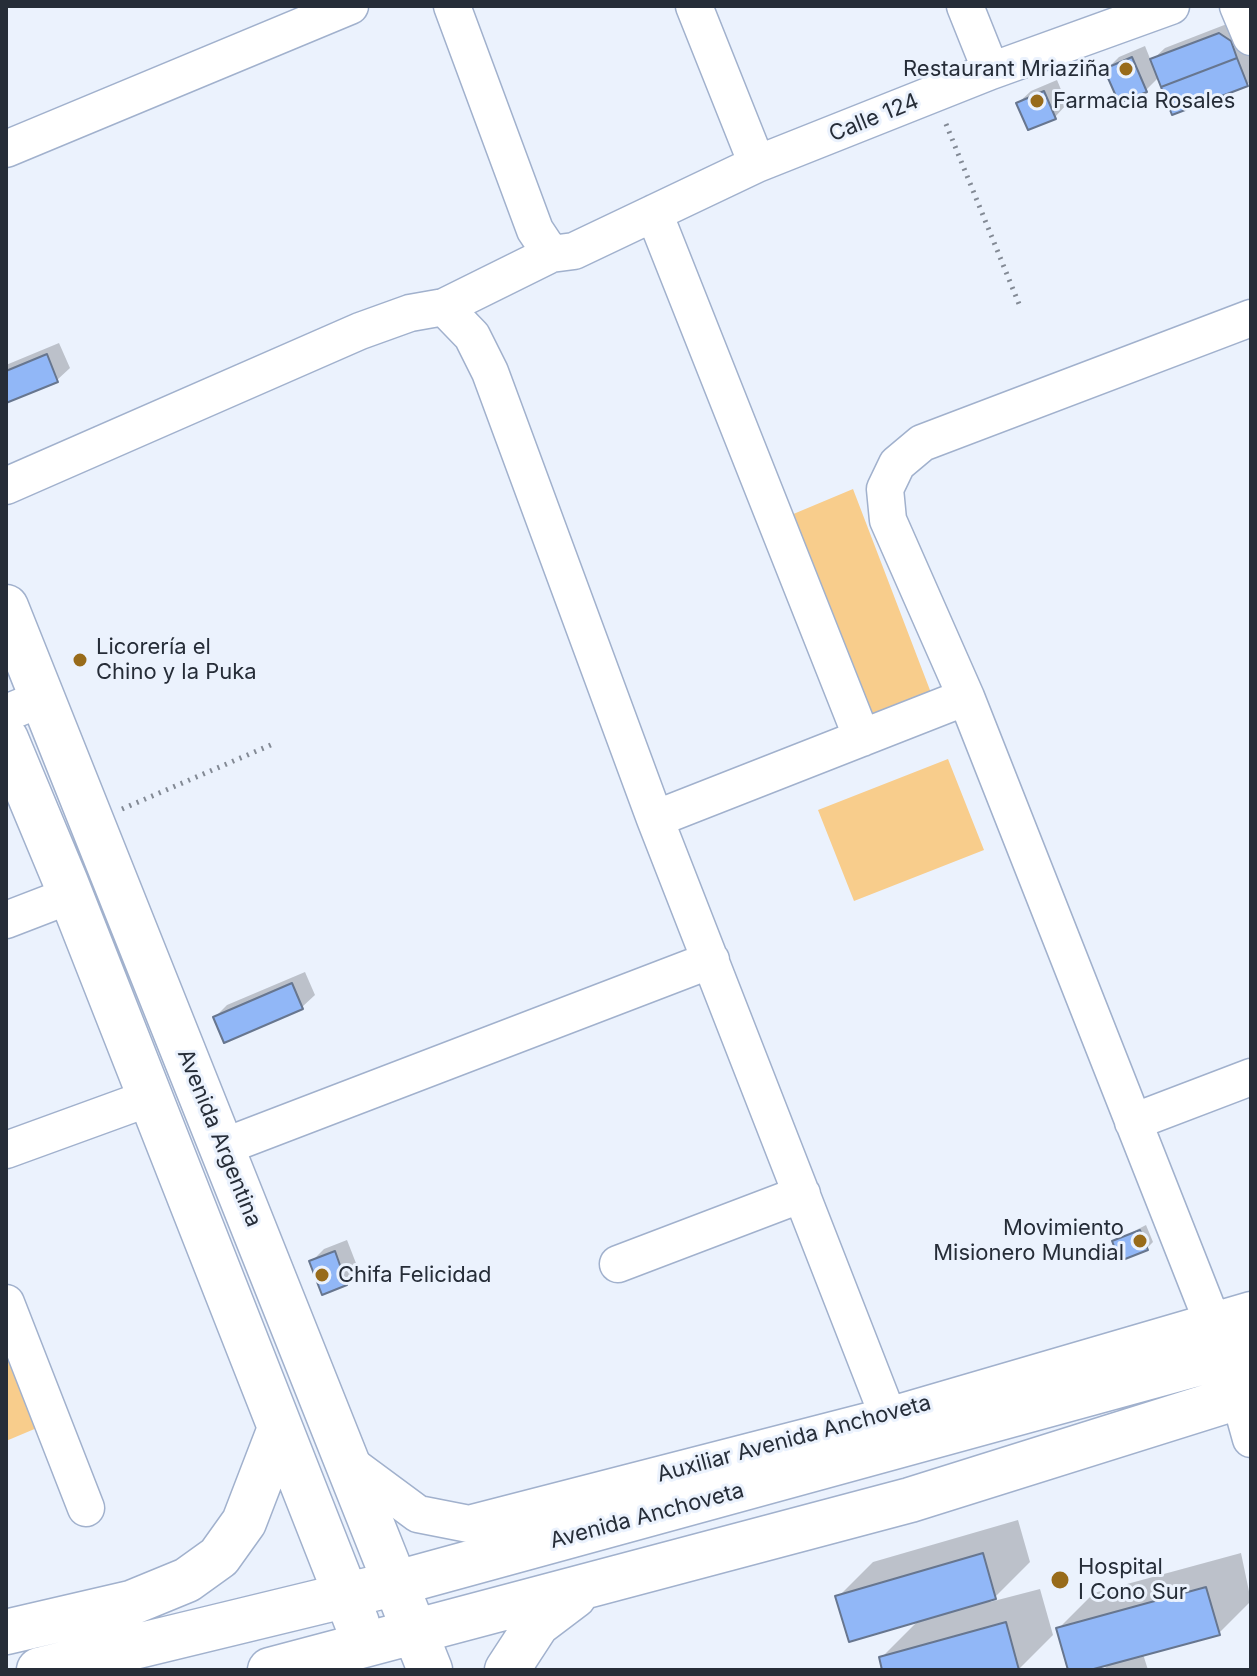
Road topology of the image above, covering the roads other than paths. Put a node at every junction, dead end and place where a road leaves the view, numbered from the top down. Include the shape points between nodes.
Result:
1 (452, 6) edge
2 (694, 6) edge
3 (965, 6) edge
4 (1171, 6) edge
5 (1238, 6) edge
6 (334, 8) edge
7 (1251, 37) edge
8 (991, 71) junction
9 (6, 149) edge
10 (757, 164) junction
11 (654, 213) junction
12 (551, 254) junction
13 (444, 307) junction
14 (1251, 318) edge
15 (6, 486) edge
16 (6, 607) edge
17 (966, 697) junction
18 (24, 706) edge
19 (862, 738) junction
20 (6, 739) edge
21 (655, 819) junction
22 (71, 895) junction
23 (6, 920) edge
24 (711, 960) junction
25 (1251, 1077) edge
26 (149, 1098) junction
27 (1133, 1122) junction
28 (223, 1147) junction
29 (6, 1150) edge
30 (802, 1194) junction
31 (618, 1264) dead end
32 (6, 1303) edge
33 (1251, 1310) edge
34 (1212, 1321) junction
35 (1251, 1349) edge
36 (1245, 1395) edge
37 (888, 1416) junction
38 (279, 1431) junction
39 (1251, 1439) edge
40 (349, 1463) junction
41 (86, 1508) dead end
42 (397, 1583) junction
43 (584, 1587) junction
44 (346, 1596) junction
45 (6, 1632) edge
46 (424, 1651) edge
47 (370, 1658) edge
48 (39, 1670) edge
49 (270, 1670) edge
50 (507, 1670) edge

1 - 12 street via 535,230
2 - 10 street
3 - 8 street
4 - 8 street, Calle 124
5 - 7 street
6 - 9 street via 301,29
8 - 10 street, Calle 124
10 - 11 street, Calle 124
11 - 12 street, Calle 124 via 574,251
11 - 19 street
12 - 13 street, Calle 124
13 - 15 street, Calle 124 via 360,331
13 - 21 street via 472,336 490,372
14 - 17 street via 922,443 897,464 885,489 888,520
16 - 18 main road, Avenida Argentina
17 - 19 street
17 - 27 street
18 - 28 main road, Avenida Argentina via 92,822
19 - 21 street
20 - 22 main road
21 - 24 street
22 - 23 street
22 - 26 main road
24 - 28 street
24 - 30 street
25 - 27 street
26 - 29 street
26 - 38 main road
27 - 34 street
28 - 40 main road, Avenida Argentina
30 - 31 street
30 - 37 street
32 - 41 street
33 - 34 street, Auxiliar Avenida Anchoveta
34 - 37 street, Auxiliar Avenida Anchoveta
35 - 42 main road, Avenida Anchoveta
36 - 39 street
36 - 43 main road via 910,1500
37 - 40 street, Auxiliar Avenida Anchoveta via 469,1524 418,1514
38 - 44 main road
38 - 45 main road via 244,1522 219,1557 187,1580 131,1603
40 - 42 main road, Avenida Argentina
42 - 44 main road, Avenida Anchoveta
42 - 46 main road, Avenida Argentina
43 - 46 main road
43 - 50 main road via 537,1624
44 - 47 main road
44 - 48 main road, Avenida Anchoveta
46 - 47 main road
47 - 49 main road

